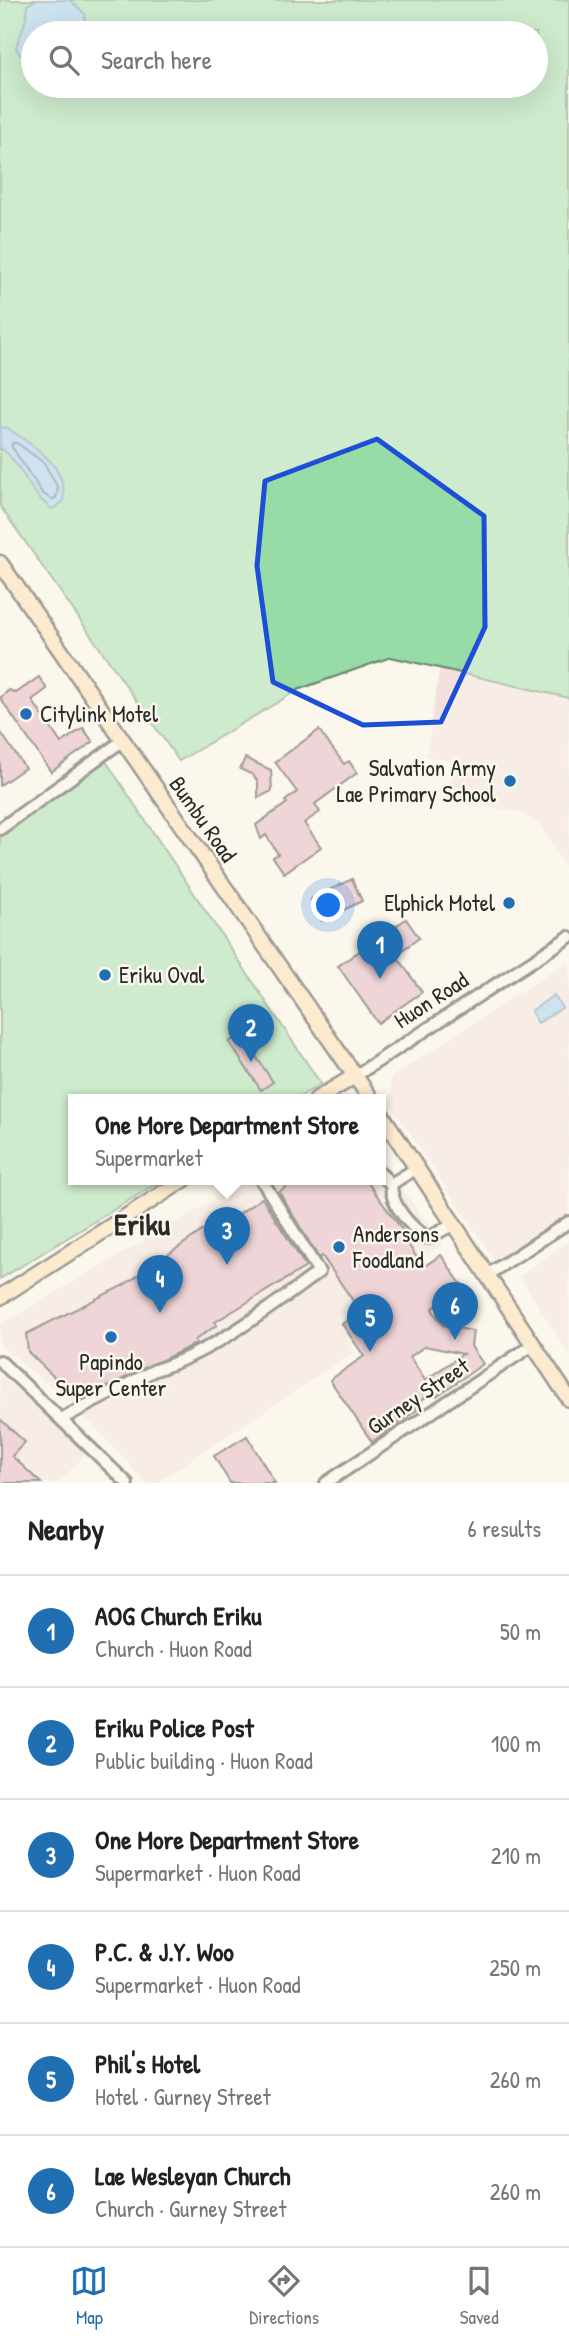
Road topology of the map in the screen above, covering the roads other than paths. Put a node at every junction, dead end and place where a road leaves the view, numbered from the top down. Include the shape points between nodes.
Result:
1 (1, 565) edge
2 (122, 741) junction
3 (0, 829) edge
4 (567, 942) edge
5 (355, 1076) junction
6 (325, 1094) edge
7 (367, 1094) edge
8 (386, 1122) edge
9 (417, 1168) junction
10 (386, 1179) edge
11 (391, 1184) junction
12 (177, 1185) edge
13 (265, 1185) edge
14 (569, 1222) edge
15 (454, 1224) junction
16 (487, 1275) junction
17 (0, 1297) edge
18 (534, 1344) junction
19 (0, 1361) edge
20 (569, 1399) edge
21 (63, 1418) junction
22 (127, 1483) edge
23 (326, 1483) edge

1 - 2 main road, Bumbu Road
2 - 3 street
2 - 5 main road, Bumbu Road
4 - 5 street, Huon Road
5 - 6 main road, Huon Road
5 - 7 main road, Bumbu Road
8 - 9 main road
9 - 11 street
9 - 15 main road
10 - 11 street
11 - 15 street via 391,1193 411,1228 428,1238
12 - 17 main road
13 - 21 street via 319,1272 248,1323
14 - 16 street
15 - 16 main road
16 - 18 main road
18 - 20 main road
18 - 23 street, Gurney Street
19 - 21 street
21 - 22 street

